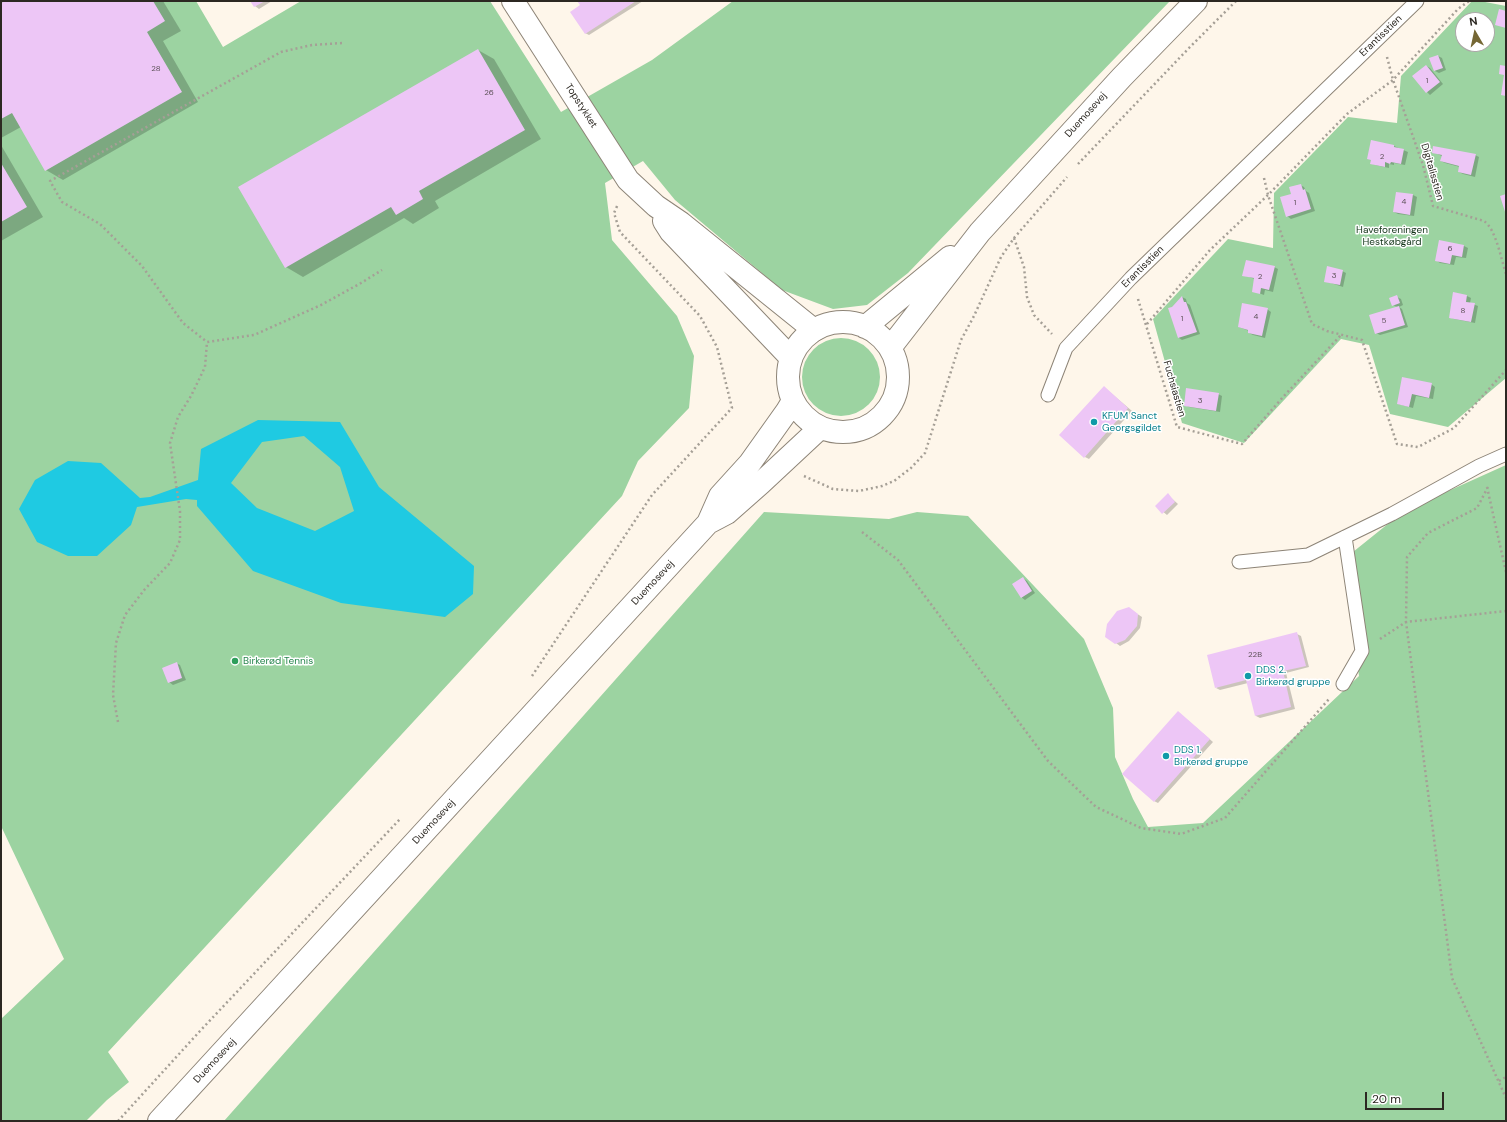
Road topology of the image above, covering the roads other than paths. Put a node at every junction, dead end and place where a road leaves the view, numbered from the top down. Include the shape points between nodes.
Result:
1 (513, 1) edge
2 (1196, 1) edge
3 (1417, 1) edge
4 (656, 206) junction
5 (980, 232) junction
6 (865, 327) junction
7 (814, 330) junction
8 (890, 348) junction
9 (791, 358) junction
10 (1048, 395) dead end
11 (793, 401) junction
12 (820, 428) junction
13 (1506, 454) edge
14 (708, 523) junction
15 (1345, 537) junction
16 (1239, 562) dead end
17 (1343, 684) road end
18 (159, 1121) edge

1 - 4 street, Topstykket via 628,180
2 - 5 street, Duemosevej via 1122,76
3 - 10 lane, Erantisstien via 1131,278 1066,348
4 - 7 street, Topstykket via 681,223
4 - 9 street, Topstykket via 671,232
5 - 6 street, Duemosevej
5 - 8 street, Duemosevej
6 - 7 street via 848,322 830,324
6 - 8 street via 879,336
7 - 9 street via 800,343
8 - 12 street via 898,367 898,387 891,406 877,421 860,430 840,432
9 - 11 street via 788,380
11 - 12 street via 804,417
11 - 14 street, Duemosevej via 750,463 720,496
12 - 14 street, Duemosevej via 727,513
13 - 15 lane
14 - 18 street, Duemosevej
15 - 16 lane via 1308,555
15 - 17 lane via 1362,651

